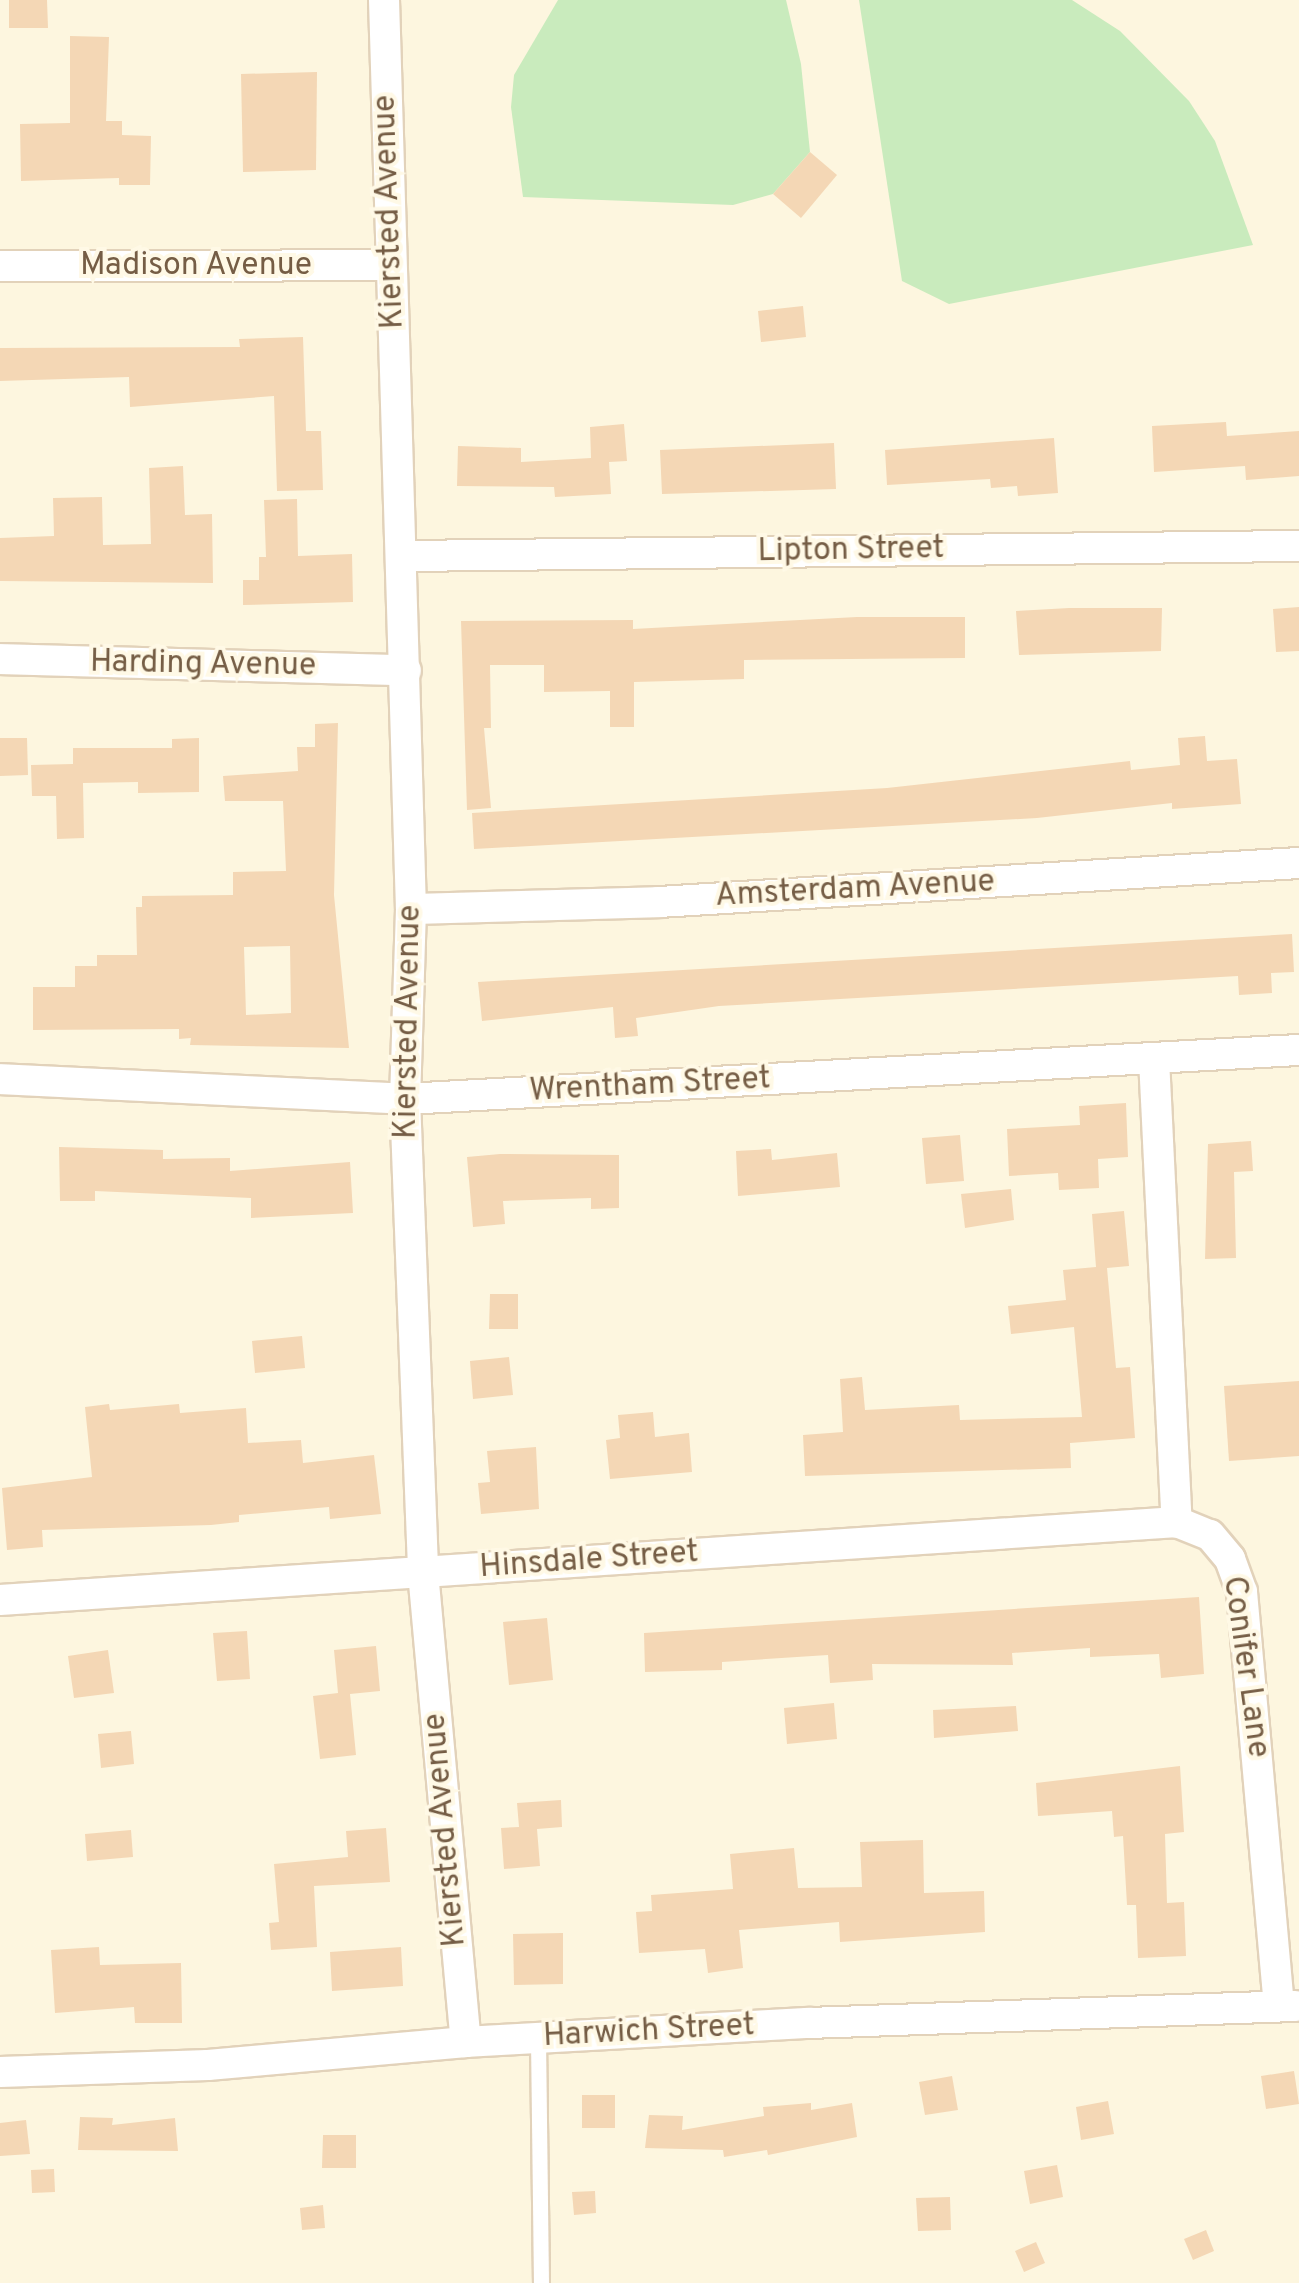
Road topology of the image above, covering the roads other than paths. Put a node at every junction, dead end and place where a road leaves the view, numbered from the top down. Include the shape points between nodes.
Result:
1 (384, 0) edge
2 (391, 265) junction
3 (0, 266) edge
4 (1299, 546) edge
5 (403, 556) junction
6 (0, 660) edge
7 (406, 670) junction
8 (1299, 863) edge
9 (411, 910) junction
10 (1299, 1050) edge
11 (1154, 1058) junction
12 (0, 1079) edge
13 (406, 1100) junction
14 (1178, 1522) junction
15 (423, 1572) junction
16 (0, 1600) edge
17 (1289, 2006) edge
18 (538, 2038) junction
19 (466, 2042) junction
20 (0, 2072) edge
21 (541, 2283) edge

1 - 2 street, Kiersted Avenue
2 - 3 street, Madison Avenue
2 - 5 street, Kiersted Avenue
4 - 5 street, Lipton Street
5 - 7 street, Kiersted Avenue
6 - 7 street, Harding Avenue
7 - 9 street, Kiersted Avenue
8 - 9 street, Amsterdam Avenue via 659,902
9 - 13 street, Kiersted Avenue
10 - 11 street, Wrentham Street
11 - 13 street, Wrentham Street
11 - 14 street
12 - 13 street, Wrentham Street
13 - 15 street, Kiersted Avenue
14 - 15 street, Hinsdale Street
14 - 17 street, Conifer Lane via 1210,1535 1230,1559 1242,1592
15 - 16 street, Hinsdale Street
15 - 19 street, Kiersted Avenue
17 - 18 street, Harwich Street
18 - 19 street, Harwich Street
18 - 21 lane
19 - 20 street, Harwich Street via 208,2065

